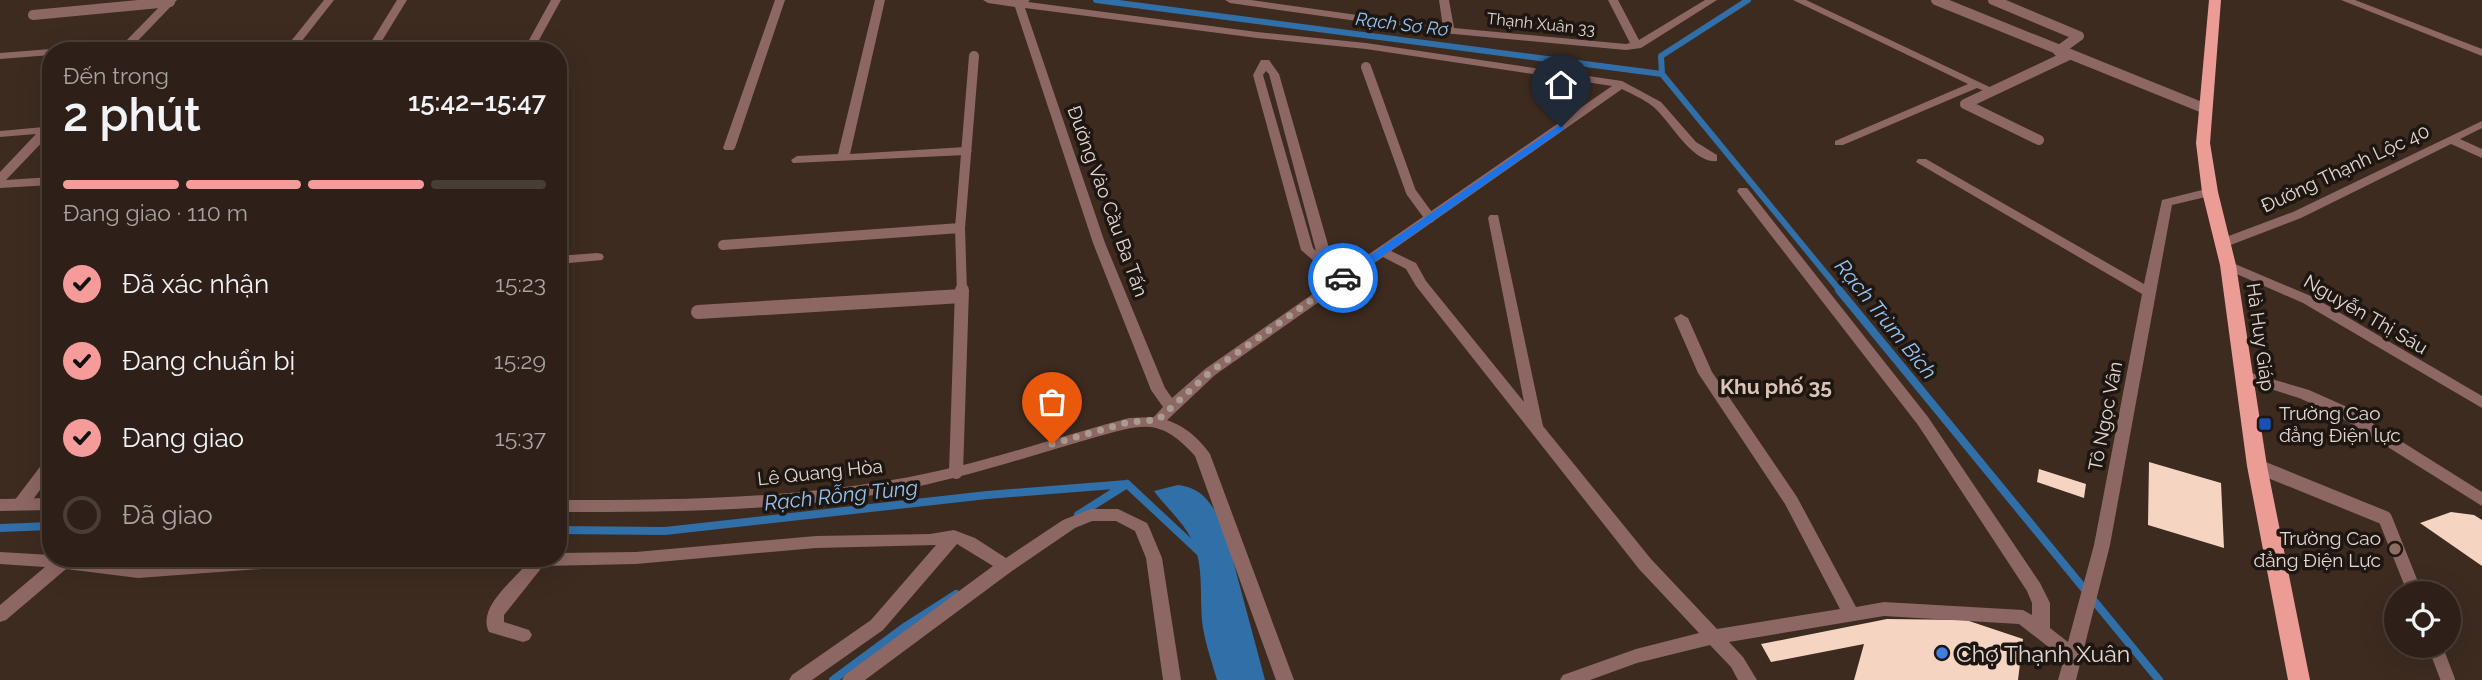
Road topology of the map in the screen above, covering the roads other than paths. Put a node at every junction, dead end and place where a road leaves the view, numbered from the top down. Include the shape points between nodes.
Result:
1 (329, 0) edge
2 (402, 0) edge
3 (556, 0) edge
4 (780, 0) edge
5 (880, 0) edge
6 (988, 0) edge
7 (1230, 0) edge
8 (1444, 0) edge
9 (1613, 0) edge
10 (1712, 0) edge
11 (1798, 0) edge
12 (1936, 0) edge
13 (1993, 0) edge
14 (2216, 0) edge
15 (2346, 0) edge
16 (171, 1) edge
17 (1022, 2) edge
18 (1311, 5) edge
19 (33, 15) dead end
20 (1449, 30) junction
21 (1257, 35) junction
22 (132, 42) edge
23 (295, 42) edge
24 (376, 42) edge
25 (533, 42) edge
26 (1637, 46) junction
27 (2058, 51) junction
28 (42, 53) edge
29 (2482, 53) edge
30 (974, 55) dead end
31 (2069, 55) junction
32 (0, 56) edge
33 (1366, 67) dead end
34 (1622, 84) junction
35 (1977, 84) junction
36 (1992, 91) junction
37 (2206, 109) junction
38 (2482, 124) edge
39 (42, 129) edge
40 (0, 134) edge
41 (42, 135) edge
42 (2451, 139) junction
43 (2039, 140) dead end
44 (1839, 143) dead end
45 (729, 148) dead end
46 (966, 151) junction
47 (2482, 154) edge
48 (844, 156) junction
49 (1713, 158) dead end
50 (797, 160) dead end
51 (17, 162) junction
52 (1922, 162) dead end
53 (0, 163) edge
54 (42, 181) edge
55 (0, 182) edge
56 (1743, 191) dead end
57 (2210, 192) junction
58 (1430, 218) junction
59 (1494, 218) dead end
60 (960, 228) junction
61 (2223, 243) junction
62 (723, 245) dead end
63 (1382, 252) junction
64 (597, 257) dead end
65 (567, 259) edge
66 (2228, 265) junction
67 (1334, 285) junction
68 (2149, 292) junction
69 (962, 296) junction
70 (698, 312) dead end
71 (1681, 318) dead end
72 (2244, 376) junction
73 (2482, 403) edge
74 (1171, 407) junction
75 (1158, 420) junction
76 (1536, 428) junction
77 (2257, 466) junction
78 (956, 472) junction
79 (42, 475) edge
80 (2482, 500) edge
81 (42, 504) edge
82 (0, 505) edge
83 (20, 505) junction
84 (567, 506) edge
85 (954, 536) junction
86 (0, 558) edge
87 (567, 559) edge
88 (42, 561) edge
89 (1006, 566) junction
90 (57, 567) edge
91 (100, 567) edge
92 (206, 567) edge
93 (533, 567) edge
94 (2410, 581) edge
95 (1851, 614) junction
96 (0, 615) edge
97 (2041, 631) junction
98 (523, 635) dead end
99 (1714, 637) junction
100 (2073, 656) junction
101 (2440, 658) edge
102 (798, 680) edge
103 (851, 680) edge
104 (1172, 680) edge
105 (1285, 680) edge
106 (1569, 680) edge
107 (1748, 680) edge
108 (2067, 680) edge
109 (2299, 680) edge
110 (2448, 680) edge

1 - 23 street
2 - 24 street
3 - 25 street
4 - 45 street
5 - 48 street
6 - 17 street
7 - 18 street, Thạnh Xuân 33
8 - 20 street
9 - 26 street
10 - 26 street
11 - 35 street
12 - 27 lane
13 - 27 lane via 2079,36
14 - 37 main road, Hà Huy Giáp
15 - 29 street
16 - 19 lane
16 - 22 street
17 - 21 street
17 - 74 street, Đường Vào Cầu Ba Tấn via 1099,243 1158,390
18 - 20 street, Thạnh Xuân 33
20 - 26 street, Thạnh Xuân 33
21 - 34 street via 1366,46
21 - 67 street via 1273,74 1324,248 1320,260
27 - 31 lane
28 - 32 street
30 - 46 lane
31 - 36 lane
31 - 37 lane
33 - 58 lane via 1411,192
34 - 49 street via 1657,104 1692,144
34 - 58 street
35 - 36 street
35 - 44 street
36 - 43 lane via 1965,104
37 - 57 main road, Hà Huy Giáp via 2203,143
38 - 42 street, Đường Thạnh Lộc 40
39 - 40 street
41 - 51 street
42 - 47 street
42 - 61 street, Đường Thạnh Lộc 40 via 2297,215
46 - 48 street
46 - 60 lane
48 - 50 street
51 - 53 street
51 - 55 street
52 - 68 street
54 - 55 street
56 - 97 street via 1923,421 2034,588 2041,603
57 - 61 main road, Hà Huy Giáp
57 - 68 street, Tô Ngọc Vân via 2165,202
58 - 63 street
59 - 76 street
60 - 62 lane
60 - 69 lane
61 - 66 main road, Hà Huy Giáp
63 - 67 street
63 - 76 street via 1411,266
64 - 65 street
66 - 72 main road, Hà Huy Giáp
66 - 73 street, Nguyễn Thị Sáu via 2308,300
67 - 74 street via 1210,372
68 - 100 street, Tô Ngọc Vân via 2102,545
69 - 70 lane
69 - 78 lane
71 - 95 street via 1705,373 1791,501
72 - 77 main road, Hà Huy Giáp
72 - 80 street via 2340,410
74 - 75 street
75 - 78 street, Lê Quang Hòa via 1129,422
75 - 105 street via 1178,430 1202,454
76 - 99 street via 1645,565
77 - 94 lane via 2385,518
77 - 109 main road, Hà Huy Giáp
78 - 84 street, Lê Quang Hòa via 862,491 802,497
79 - 83 street
81 - 83 street
82 - 83 street
85 - 87 street
85 - 89 street
85 - 102 street via 877,625
86 - 88 street
89 - 103 street
89 - 104 street via 1069,524 1091,515 1118,515 1141,527 1154,558
90 - 96 street
91 - 92 street via 138,572
93 - 98 street via 495,613 495,626
95 - 97 street via 1884,609 2022,617
95 - 99 street
97 - 100 street
99 - 106 street via 1636,656
99 - 107 street
100 - 108 street, Tô Ngọc Vân
101 - 110 lane

